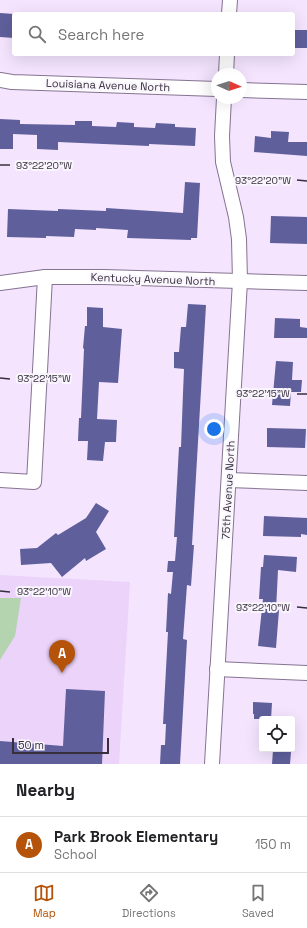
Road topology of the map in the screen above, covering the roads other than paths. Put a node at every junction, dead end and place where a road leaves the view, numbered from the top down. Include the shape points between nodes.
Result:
1 (230, 0) edge
2 (229, 12) edge
3 (227, 56) edge
4 (226, 68) edge
5 (0, 80) edge
6 (211, 89) edge
7 (247, 90) edge
8 (307, 92) edge
9 (224, 104) edge
10 (45, 277) junction
11 (240, 281) junction
12 (0, 283) edge
13 (307, 283) edge
14 (0, 480) edge
15 (229, 480) junction
16 (307, 483) edge
17 (218, 670) junction
18 (307, 673) edge
19 (212, 764) edge

1 - 2 street
3 - 4 street
5 - 6 street, Louisiana Avenue North
7 - 8 street
9 - 11 street, 75th Avenue North via 223,162 236,217
10 - 11 street, Kentucky Avenue North
10 - 12 street, Kentucky Avenue North
10 - 14 street via 34,482
11 - 13 street, Kentucky Avenue North
11 - 15 street, 75th Avenue North
15 - 16 street
15 - 17 street, 75th Avenue North
17 - 18 street
17 - 19 street, 75th Avenue North

